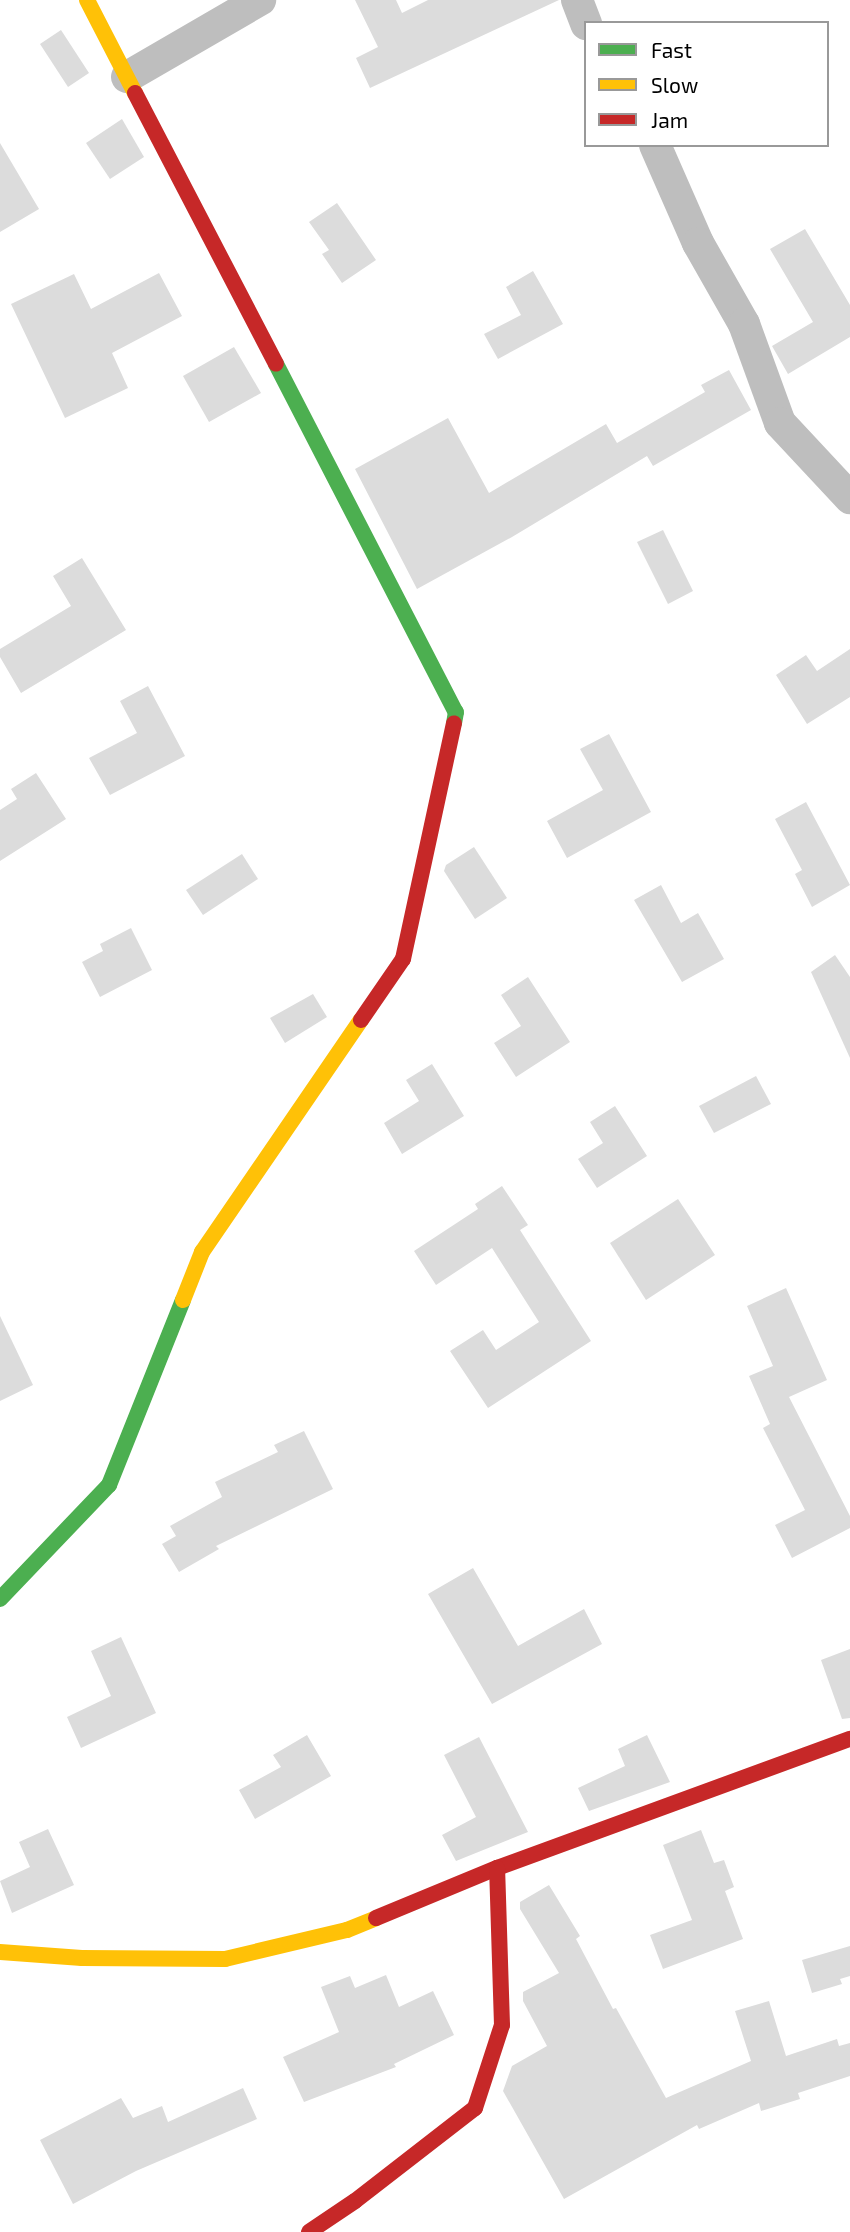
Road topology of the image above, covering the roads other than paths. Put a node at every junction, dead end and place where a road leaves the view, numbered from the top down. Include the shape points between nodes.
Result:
1 (87, 0) edge
2 (260, 0) edge
3 (577, 0) edge
4 (585, 21) edge
5 (127, 77) junction
6 (656, 147) edge
7 (850, 498) edge
8 (0, 1599) edge
9 (850, 1739) edge
10 (497, 1868) junction
11 (0, 1952) edge
12 (309, 2232) edge

1 - 5 street
2 - 5 street
3 - 4 street
5 - 8 street via 456,712 403,959 202,1252 109,1485
6 - 7 street via 698,243 744,324 780,423
9 - 10 street
10 - 11 street via 347,1930 225,1959
10 - 12 street via 502,2025 475,2108

